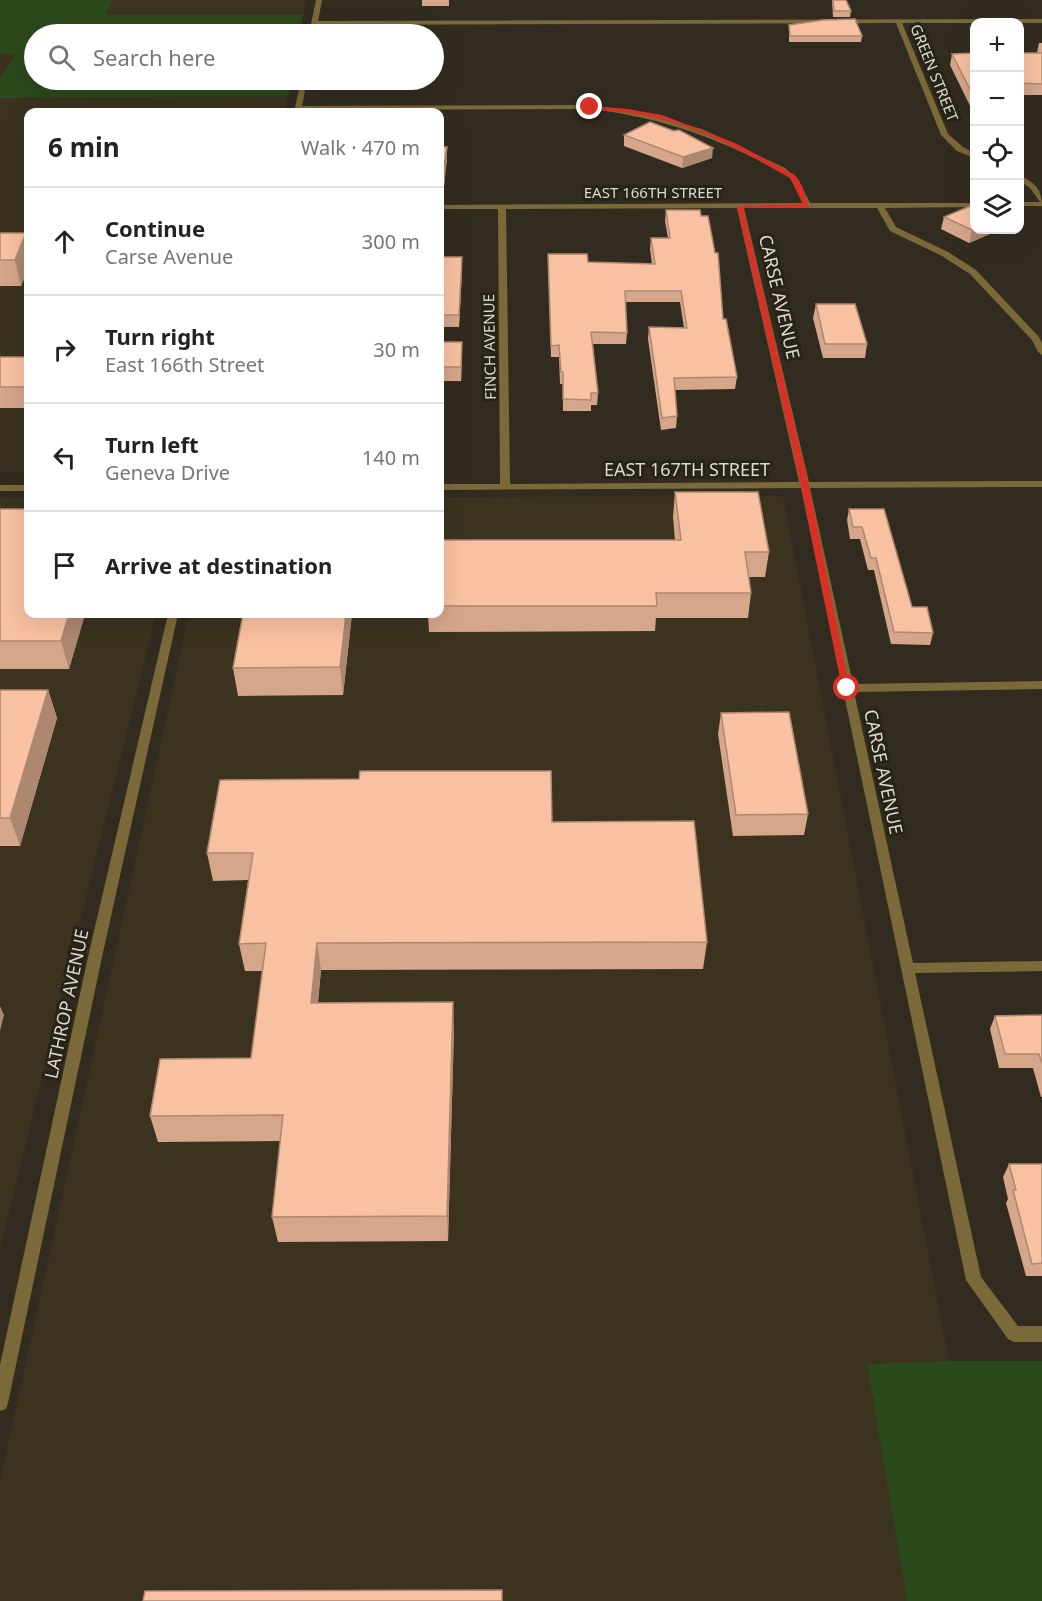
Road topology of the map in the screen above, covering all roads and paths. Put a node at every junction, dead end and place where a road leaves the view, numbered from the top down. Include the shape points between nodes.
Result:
1 (319, 0) edge
2 (898, 21) junction
3 (1042, 21) edge
4 (314, 23) joint
5 (302, 90) edge
6 (298, 108) edge
7 (444, 108) edge
8 (970, 154) edge
9 (1023, 180) edge
10 (1042, 202) edge
11 (1024, 204) edge
12 (970, 205) edge
13 (740, 206) junction
14 (807, 206) junction
15 (880, 206) junction
16 (444, 207) edge
17 (502, 208) junction
18 (1042, 352) edge
19 (1042, 484) edge
20 (805, 486) junction
21 (444, 487) edge
22 (505, 487) junction
23 (0, 488) edge
24 (24, 488) edge
25 (172, 618) edge
26 (1042, 685) edge
27 (847, 688) junction
28 (1042, 966) edge
29 (907, 968) junction
30 (1042, 1334) edge
31 (0, 1403) edge

1 - 4 street
2 - 3 street
2 - 4 street
2 - 8 street, GREEN STREET via 945,135
5 - 6 street
7 - 14 street via 590,107 660,117 733,144 792,176
9 - 10 street via 1033,186
10 - 11 street
12 - 15 street, EAST 166TH STREET
13 - 14 street, EAST 166TH STREET
13 - 17 street, EAST 166TH STREET
13 - 20 street, CARSE AVENUE
14 - 15 street, EAST 166TH STREET
15 - 18 street via 893,230 973,272 1036,339
16 - 17 street, EAST 166TH STREET
17 - 22 street, FINCH AVENUE
19 - 20 street, EAST 167TH STREET
20 - 22 street, EAST 167TH STREET
20 - 27 street, CARSE AVENUE
21 - 22 street, EAST 167TH STREET
23 - 24 street
25 - 31 street, LATHROP AVENUE
26 - 27 street
27 - 29 street, CARSE AVENUE
28 - 29 street
29 - 30 street, CARSE AVENUE via 974,1280 1014,1334

